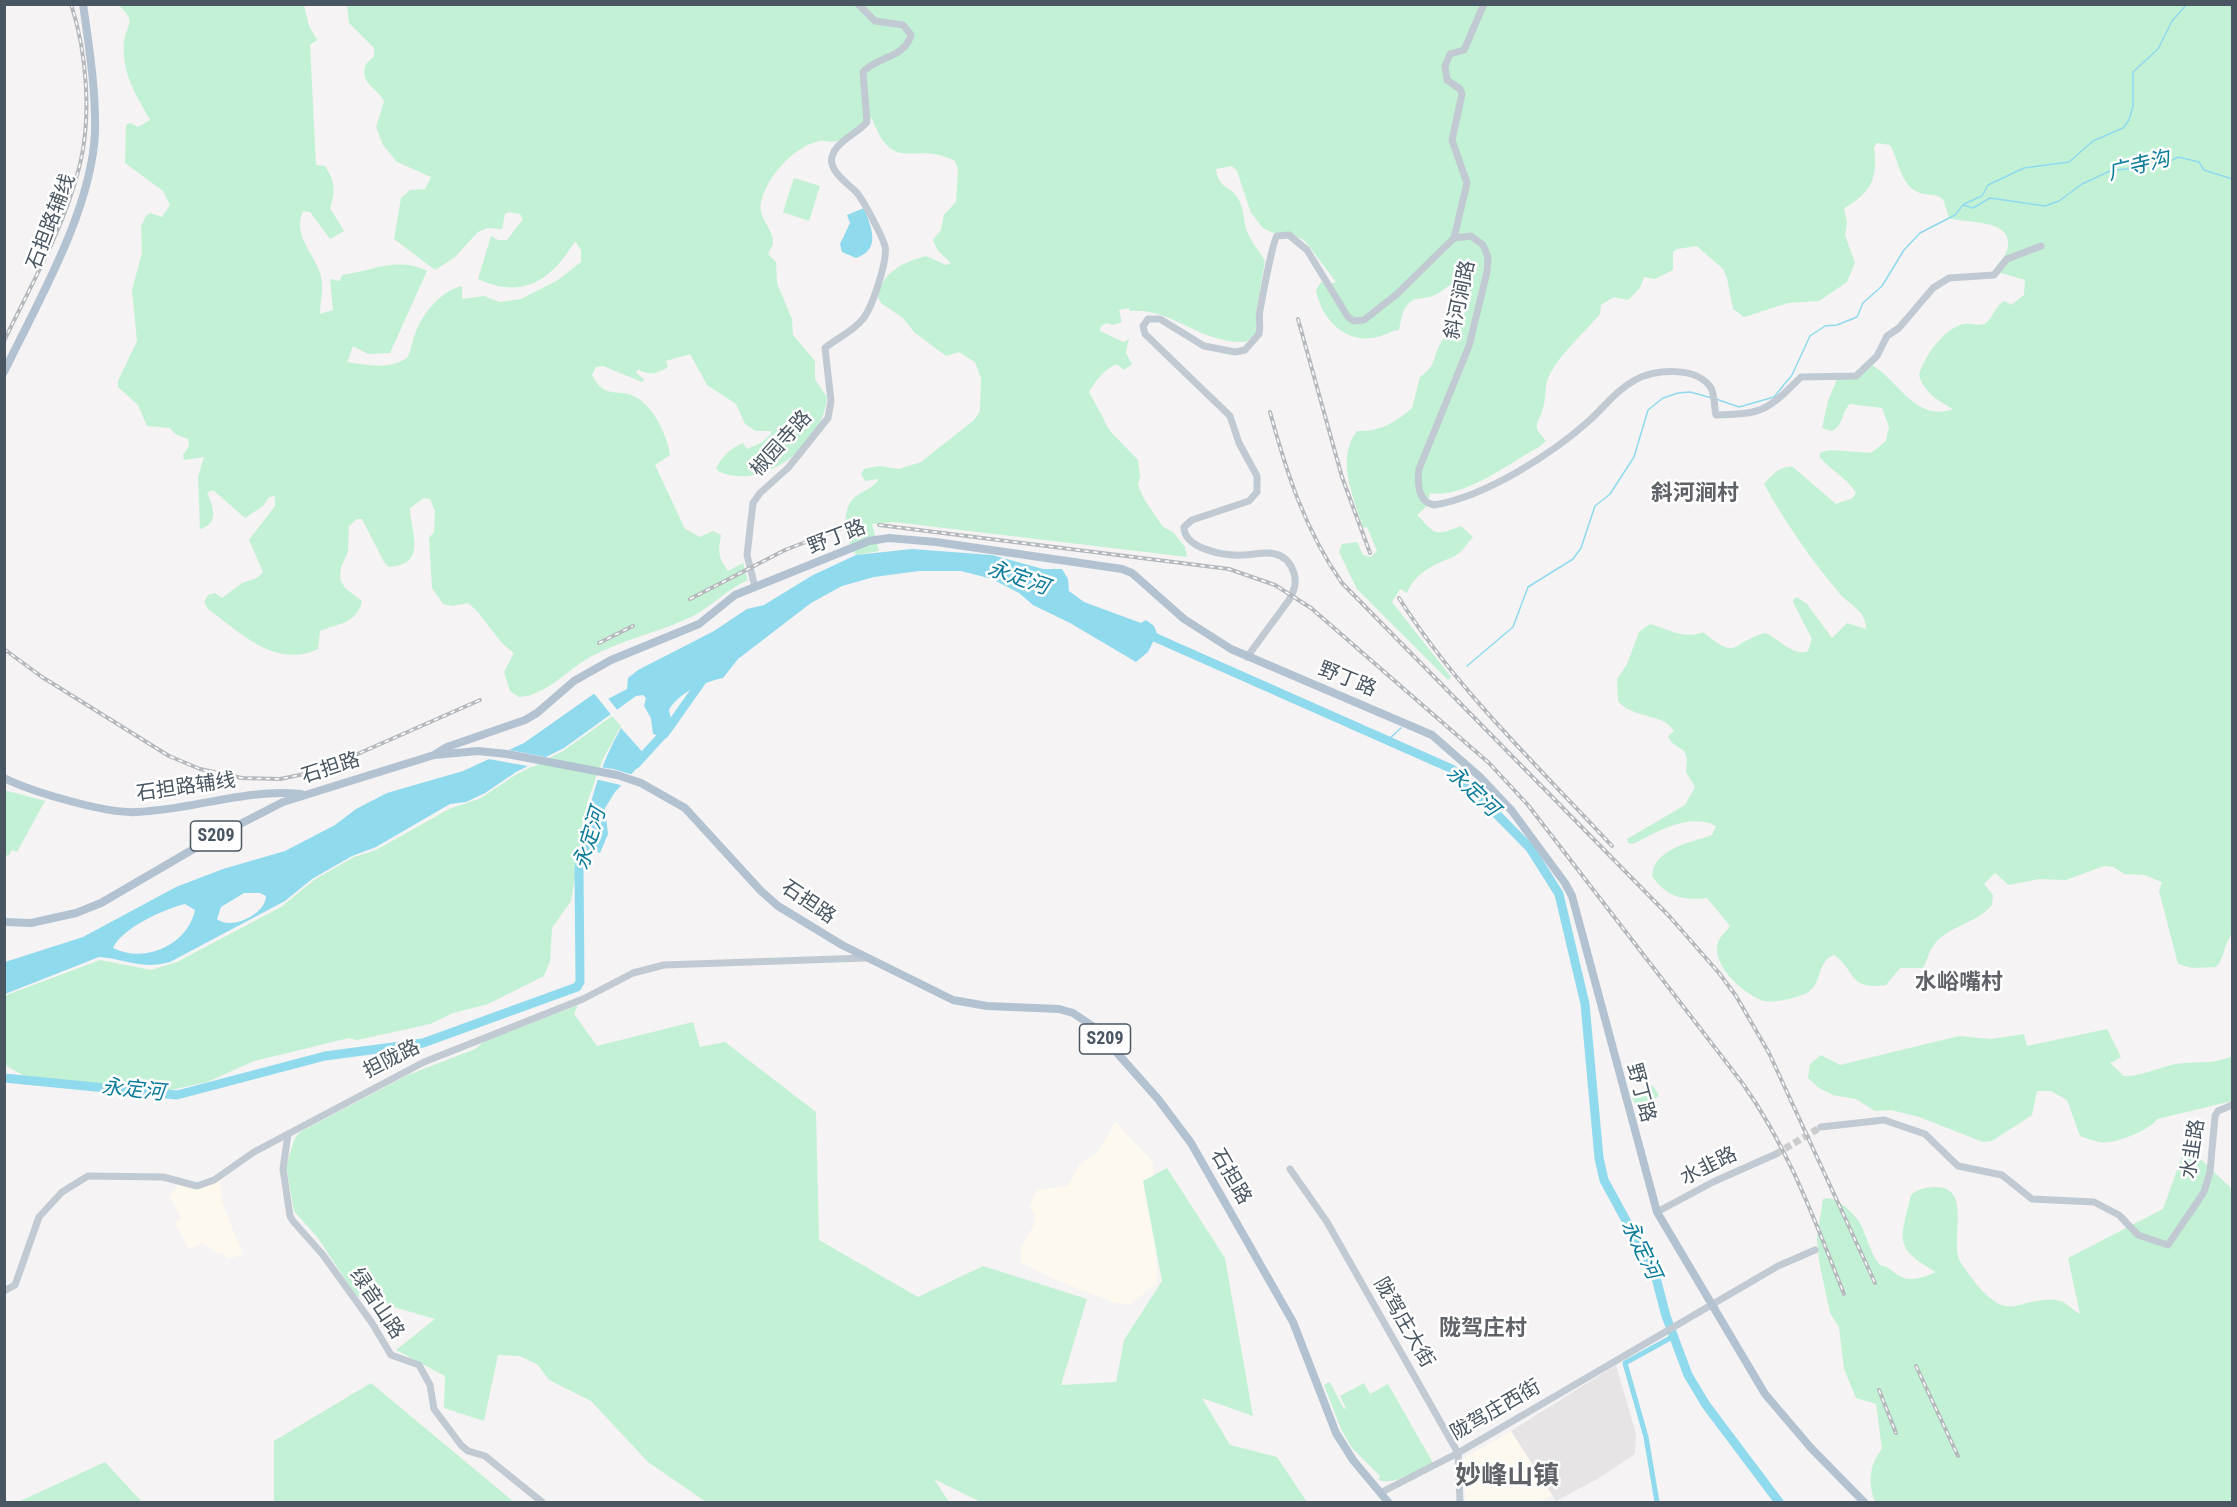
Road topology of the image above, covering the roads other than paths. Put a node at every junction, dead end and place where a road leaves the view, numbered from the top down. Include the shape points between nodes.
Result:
1 (82, 4) edge
2 (858, 4) edge
3 (1484, 4) edge
4 (1454, 238) junction
5 (2041, 246) dead end
6 (4, 372) edge
7 (755, 587) junction
8 (1247, 657) junction
9 (434, 755) junction
10 (4, 778) edge
11 (305, 794) junction
12 (4, 922) edge
13 (868, 957) junction
14 (2232, 1105) edge
15 (1821, 1127) tunnel mouth
16 (288, 1134) junction
17 (1776, 1154) tunnel mouth
18 (1290, 1169) dead end
19 (1658, 1212) junction
20 (1815, 1250) dead end
21 (4, 1291) edge
22 (1711, 1307) junction
23 (1458, 1453) junction
24 (1380, 1493) junction
25 (542, 1503) edge
26 (1389, 1503) edge
27 (1460, 1503) edge
28 (1864, 1503) edge

1 - 6 main road, 石担路辅线 via 95,101 90,165 82,202
2 - 7 street, 椒园寺路 via 875,21 903,25 911,35 896,55 865,69 867,122 837,148 831,162 866,207 885,247 884,258 871,308 861,321 825,348 831,401 825,422 788,468 756,498 747,555
3 - 4 street via 1464,50 1450,54 1445,66 1447,80 1462,94 1452,140 1467,183
4 - 5 street, 斜河涧路 via 1471,236 1483,244 1488,257 1487,272 1469,346 1419,469 1419,490 1428,504 1472,494 1526,465 1573,434 1636,379 1665,372 1694,374 1706,382 1716,415 1744,414 1772,406 1801,377 1856,376 1877,356 1887,336 1899,328 1933,288 1949,278 1994,275 2007,259
4 - 8 street, 斜河涧路 via 1364,320 1348,317 1307,250 1281,234 1271,246 1259,311 1259,334 1245,350 1204,346 1160,320 1152,318 1144,324 1145,334 1230,416 1257,476 1254,496 1239,506 1192,520 1184,527 1187,536 1195,544 1223,553 1277,554 1289,562 1295,576 1294,592
7 - 8 main road, 野丁路 via 869,541 889,538 936,542 1122,569 1141,580 1184,619
7 - 9 main road, 野丁路 via 735,595 688,630 611,660 574,681 525,720
8 - 19 main road, 野丁路 via 1432,735 1480,777 1534,839 1565,883 1576,909
9 - 11 main road, 石担路 / S209
9 - 13 main road, 石担路 / S209 via 477,751 507,754 641,783 685,808 778,906
10 - 11 main road, 石担路辅线 via 126,812 278,791
11 - 12 main road, 石担路 / S209 via 235,825 101,903 31,923
13 - 16 street, 担陇路 via 664,965 633,972 583,999 424,1062
13 - 24 main road, 石担路 / S209 via 953,1000 987,1006 1059,1009 1084,1019 1102,1036 1191,1143 1290,1314 1336,1433
14 - 15 street, 水韭路 via 2215,1116 2210,1172 2204,1192 2169,1245 2138,1235 2119,1215 2094,1202 2032,1199 2002,1175 1958,1166 1924,1134 1884,1120
16 - 21 street, 担陇路 via 214,1180 197,1185 163,1177 88,1176 46,1206 15,1285
16 - 25 street, 绿音山路 via 283,1169 293,1221 340,1280 391,1356 420,1365 434,1409 461,1445 485,1456
17 - 19 street, 水韭路
18 - 23 street, 陇驾庄大街 via 1327,1222
19 - 22 main road, 野丁路
20 - 22 street, 陇驾庄西街 via 1778,1266
22 - 23 street, 陇驾庄西街
22 - 28 main road, 野丁路 via 1765,1394 1799,1436
23 - 24 street, 陇驾庄西街
23 - 27 street, 陇驾庄大街
24 - 26 main road, 石担路 / S209

